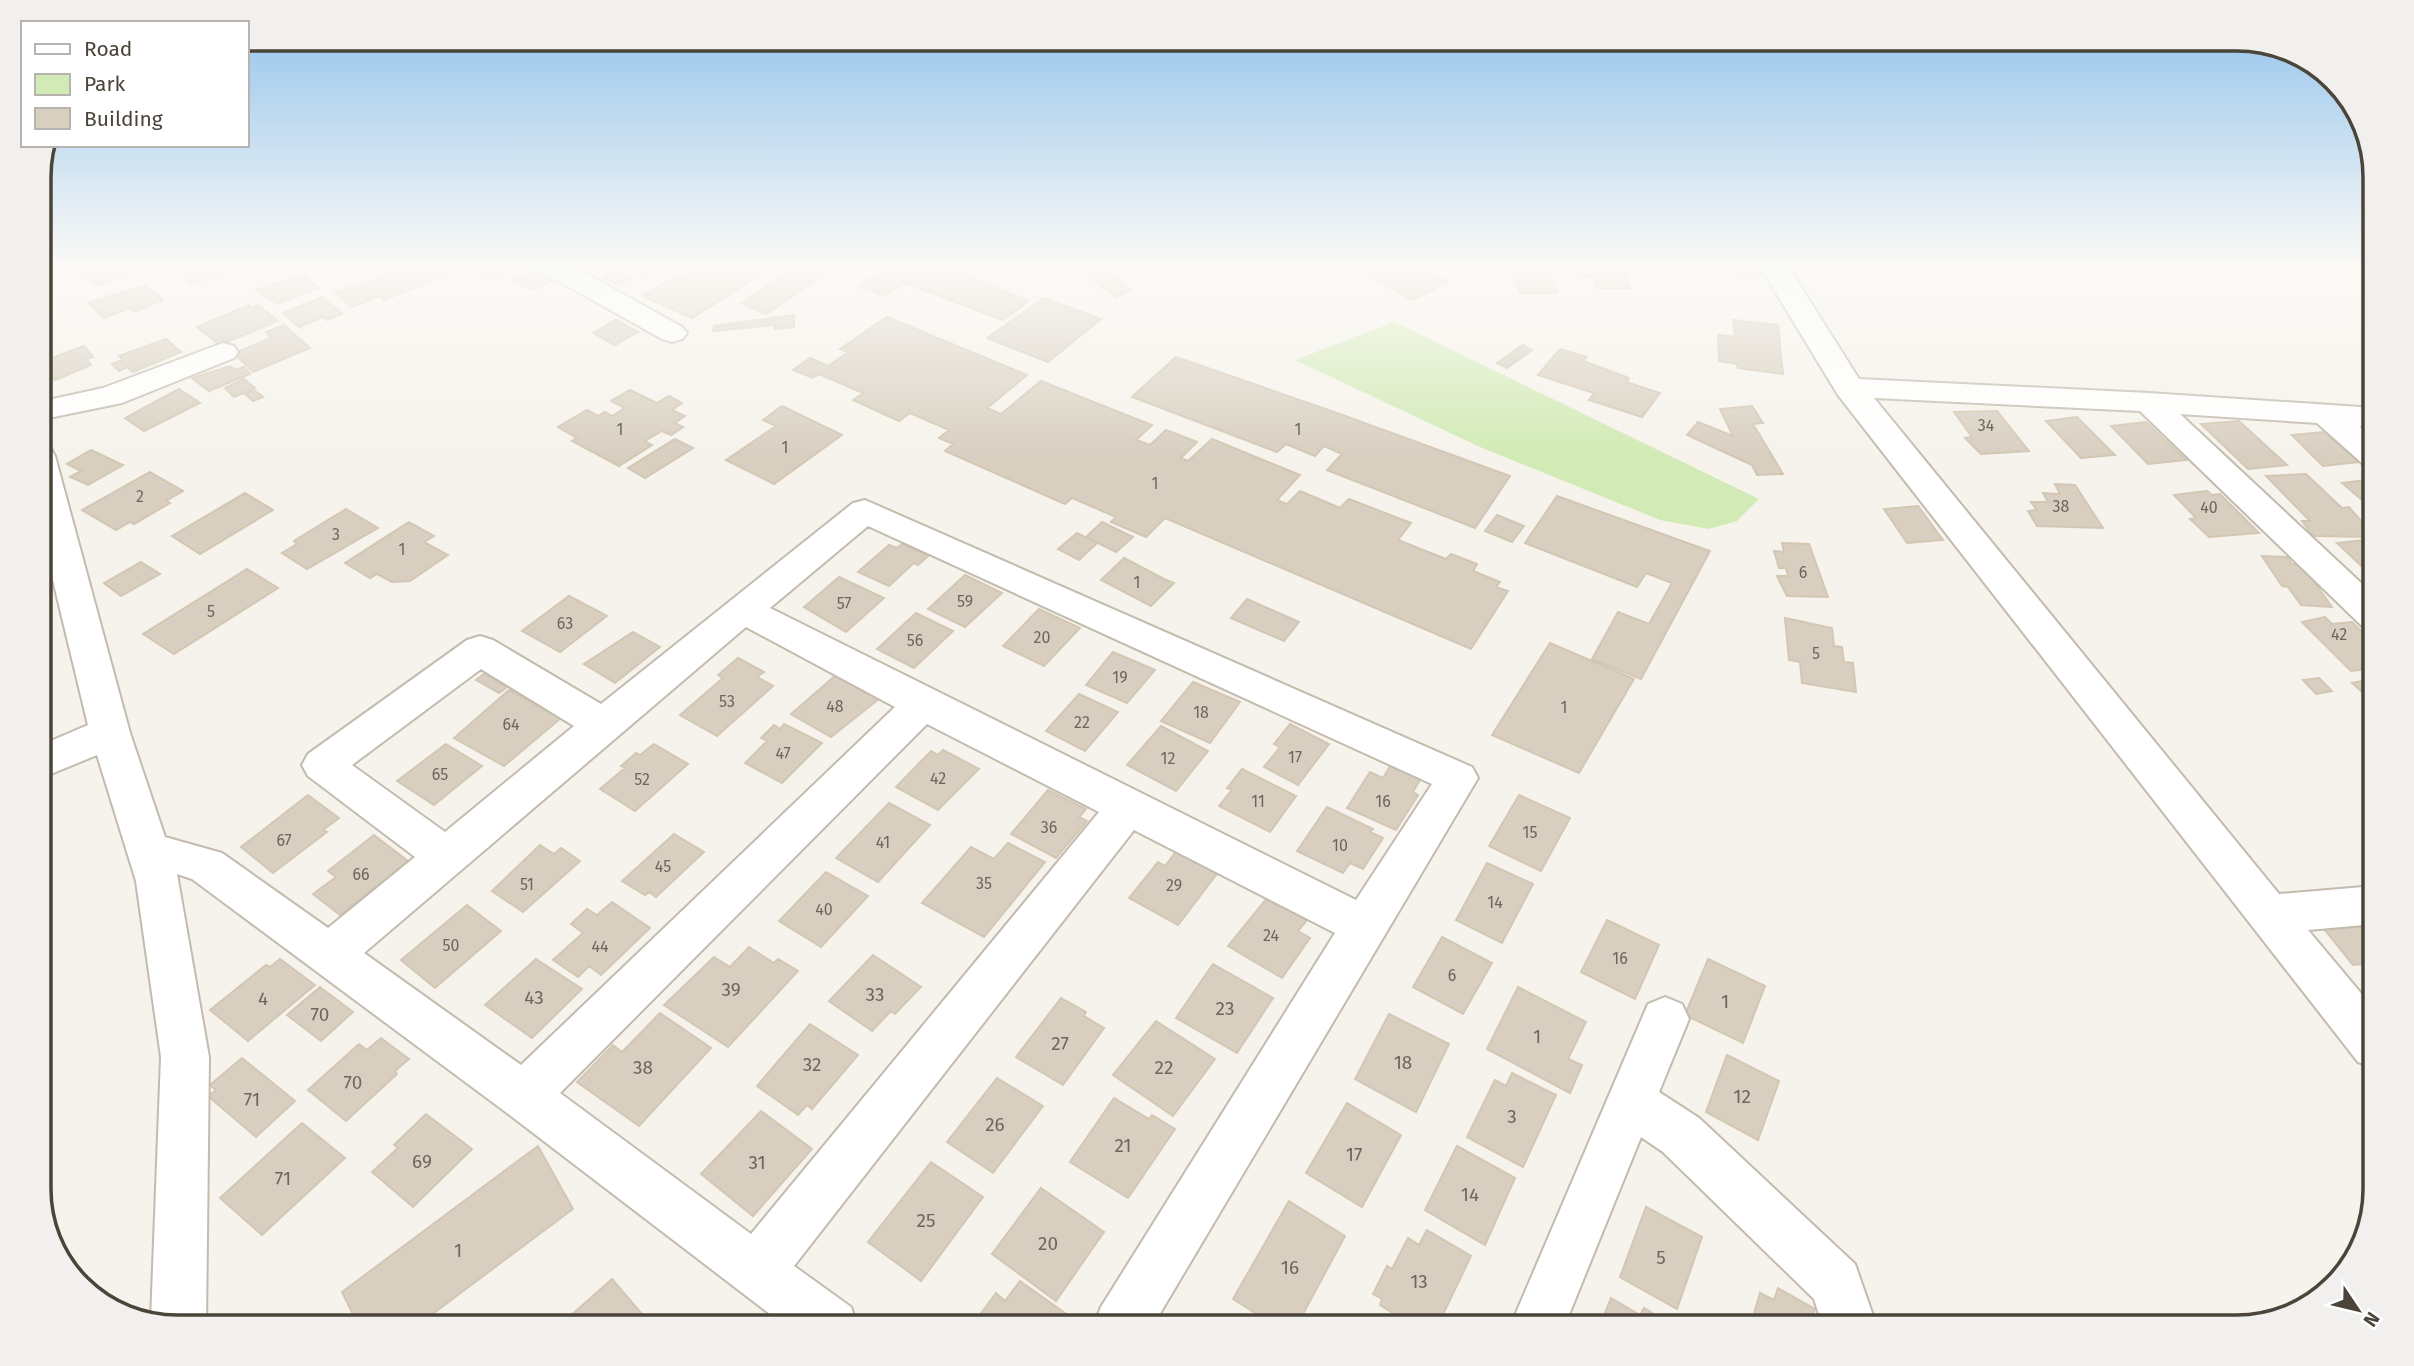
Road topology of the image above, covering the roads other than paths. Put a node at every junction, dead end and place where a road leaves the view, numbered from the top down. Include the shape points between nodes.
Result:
1 (664, 329) edge
2 (1812, 329) edge
3 (672, 333) dead end
4 (223, 352) dead end
5 (1849, 388) junction
6 (2149, 402) junction
7 (51, 408) edge
8 (2325, 414) junction
9 (2363, 417) edge
10 (2363, 447) edge
11 (51, 503) edge
12 (2363, 606) edge
13 (744, 610) junction
14 (923, 704) junction
15 (603, 724) junction
16 (110, 733) junction
17 (51, 754) edge
18 (1129, 806) junction
19 (150, 854) junction
20 (446, 856) junction
21 (2363, 906) edge
22 (2270, 914) junction
23 (1364, 926) junction
24 (328, 956) junction
25 (1665, 1019) dead end
26 (2363, 1031) edge
27 (524, 1096) junction
28 (1632, 1102) junction
29 (755, 1272) junction
30 (178, 1315) edge
31 (813, 1315) edge
32 (1129, 1315) edge
33 (1542, 1315) edge
34 (1846, 1315) edge

1 - 3 street
2 - 5 street
4 - 7 street via 110,396
5 - 6 street
5 - 22 street
6 - 8 street
6 - 12 street
8 - 9 street
8 - 10 street
11 - 16 street
13 - 14 street
13 - 15 street
13 - 23 street via 865,511 1458,778
14 - 18 street
14 - 27 street
15 - 20 street
15 - 20 street via 480,650 322,765
16 - 17 street
16 - 19 street
18 - 23 street
18 - 29 street
19 - 24 street via 175,855 207,866
19 - 30 street via 185,1057
20 - 24 street
21 - 22 street
22 - 26 street
23 - 32 street
24 - 27 street
25 - 28 street
27 - 29 street
28 - 33 street
28 - 34 street via 1681,1135 1836,1283
29 - 31 street

